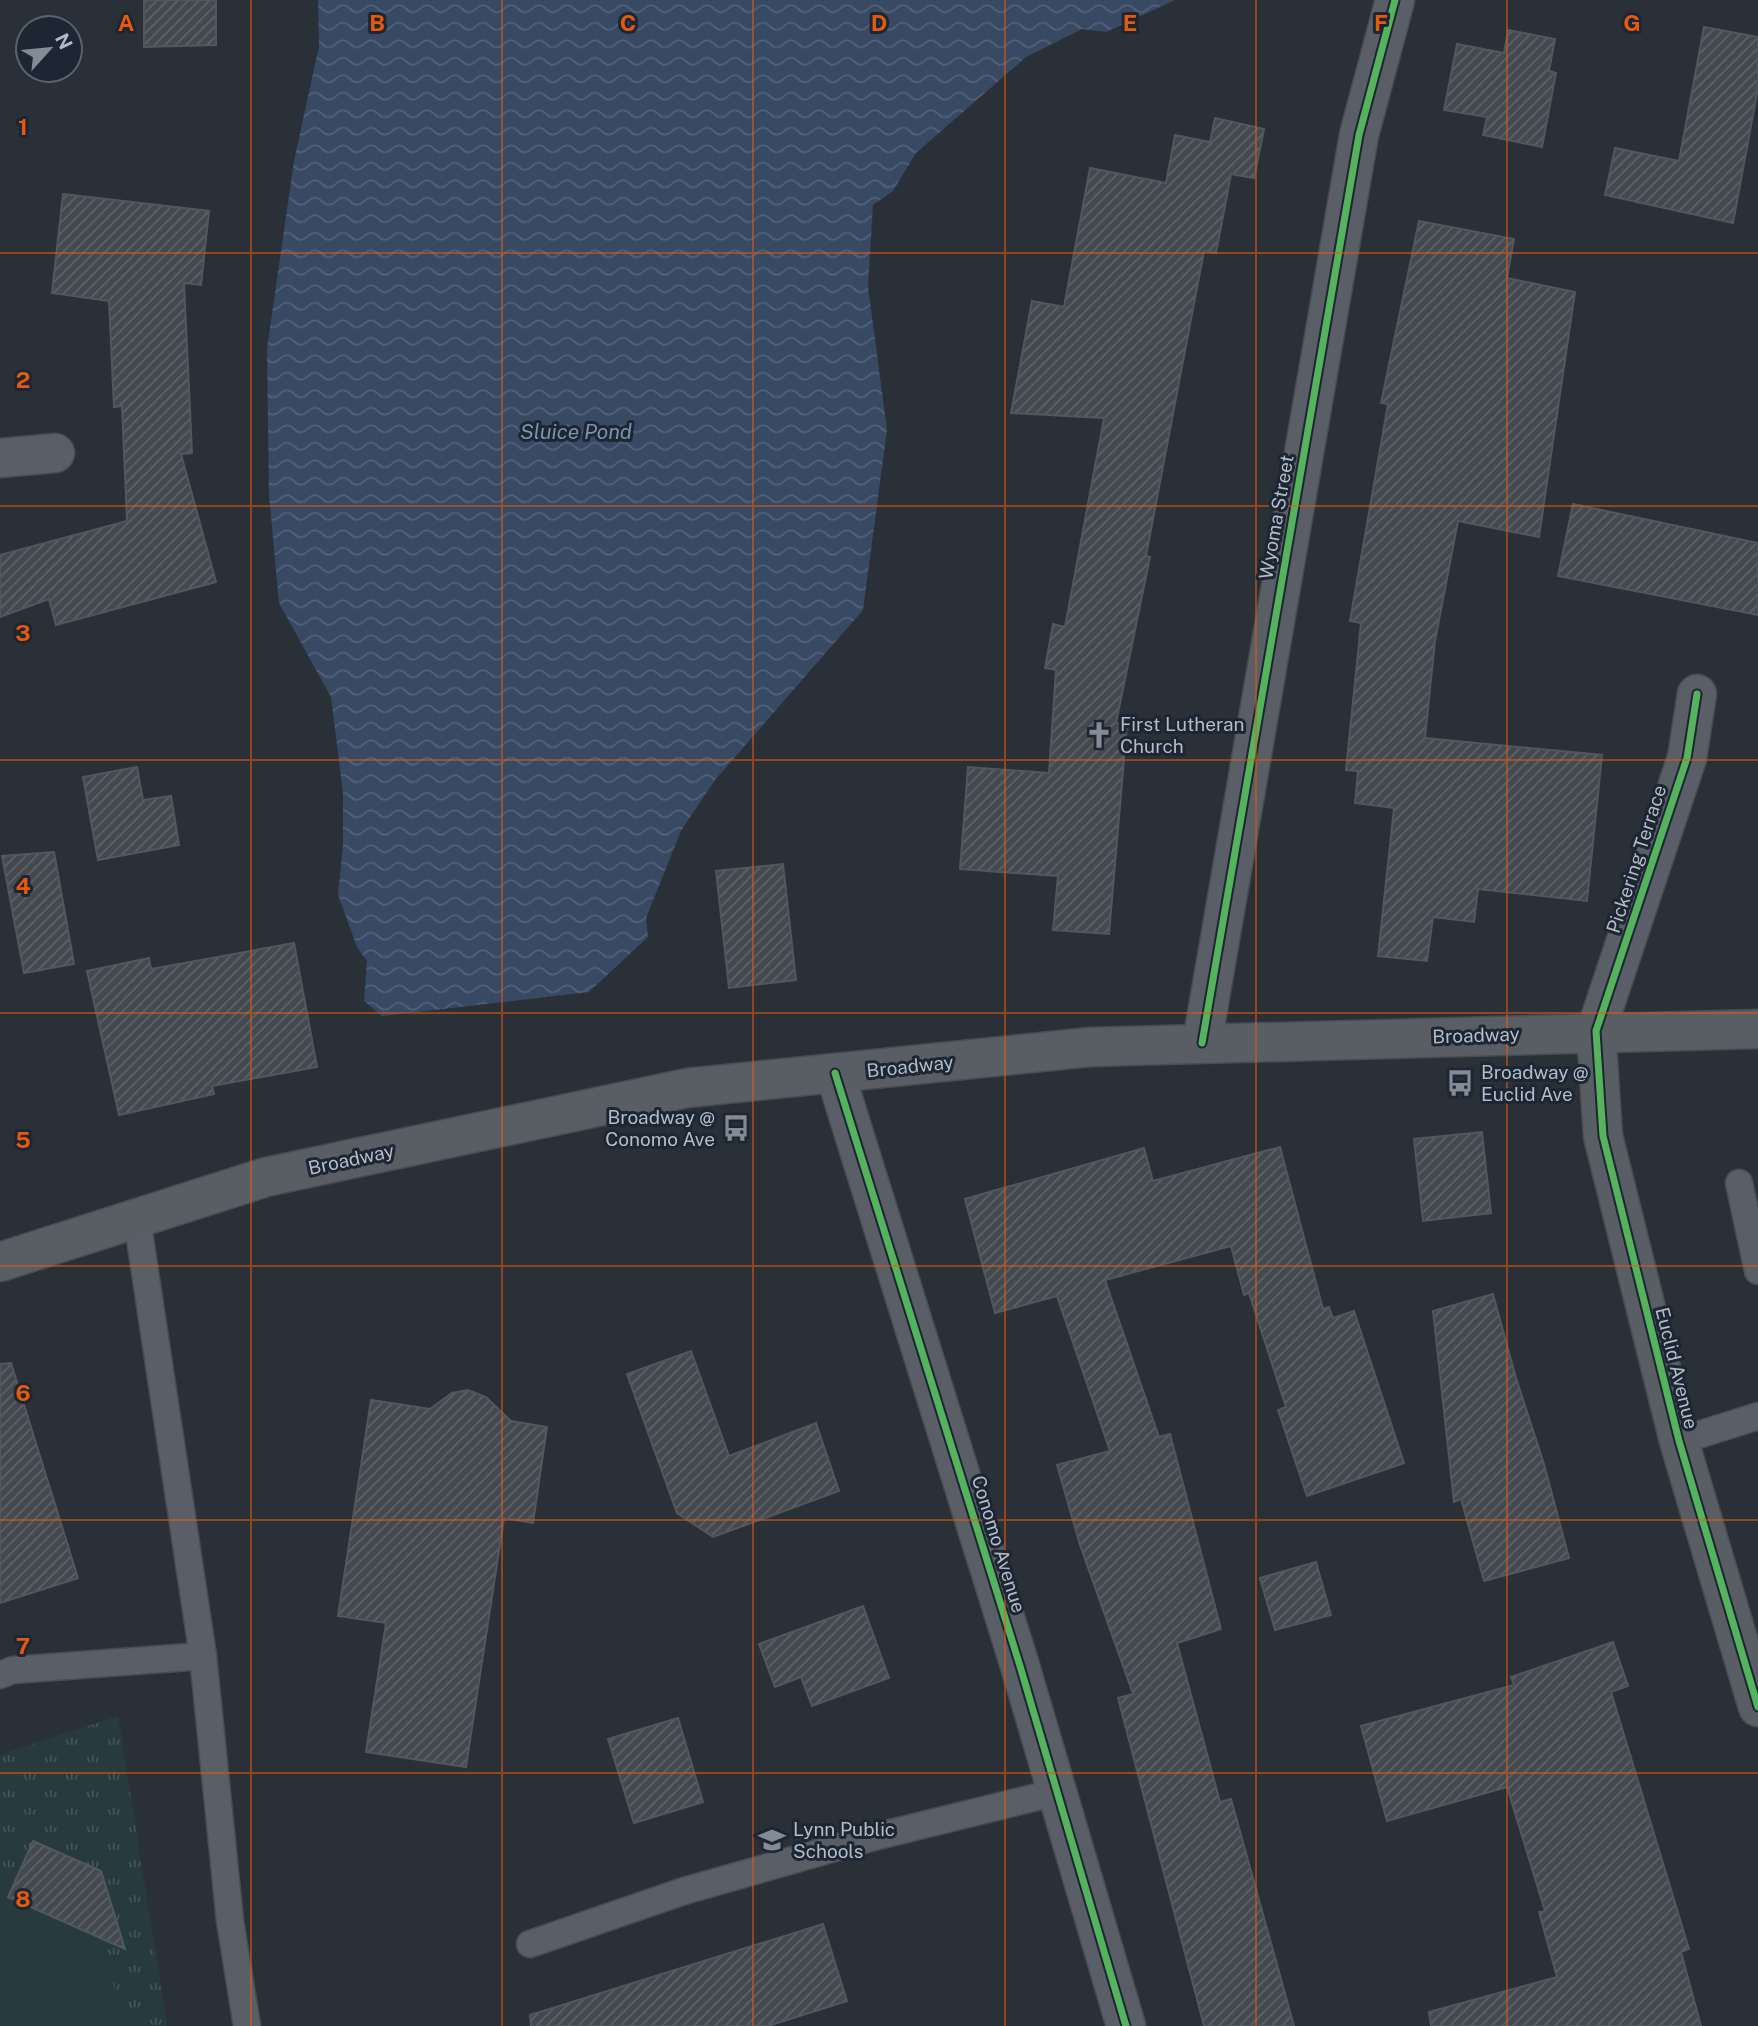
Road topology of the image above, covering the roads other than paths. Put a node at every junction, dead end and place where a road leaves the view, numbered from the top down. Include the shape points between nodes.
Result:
1 (1395, 0) edge
2 (55, 453) dead end
3 (0, 458) edge
4 (1697, 694) dead end
5 (1758, 1029) edge
6 (1595, 1031) junction
7 (1202, 1043) junction
8 (835, 1073) junction
9 (1739, 1183) dead end
10 (137, 1219) junction
11 (0, 1262) edge
12 (1758, 1271) edge
13 (1758, 1416) edge
14 (1679, 1441) junction
15 (203, 1656) junction
16 (0, 1675) edge
17 (1758, 1707) edge
18 (1057, 1792) junction
19 (530, 1944) dead end
20 (247, 2026) edge
21 (1126, 2026) edge

1 - 7 street, Wyoma Street via 1359,135
2 - 3 street
4 - 6 street, Pickering Terrace via 1687,758
5 - 6 main road, Broadway
6 - 7 main road, Broadway
6 - 14 main road, Euclid Avenue via 1603,1136
7 - 8 main road, Broadway via 1090,1047
8 - 10 main road, Broadway via 673,1091 266,1177
8 - 18 street, Conomo Avenue
9 - 12 lane
10 - 11 main road, Broadway
10 - 15 lane
13 - 14 lane
14 - 17 main road, Euclid Avenue
15 - 16 lane
15 - 20 lane via 230,1921
18 - 19 lane via 697,1887
18 - 21 street, Conomo Avenue

